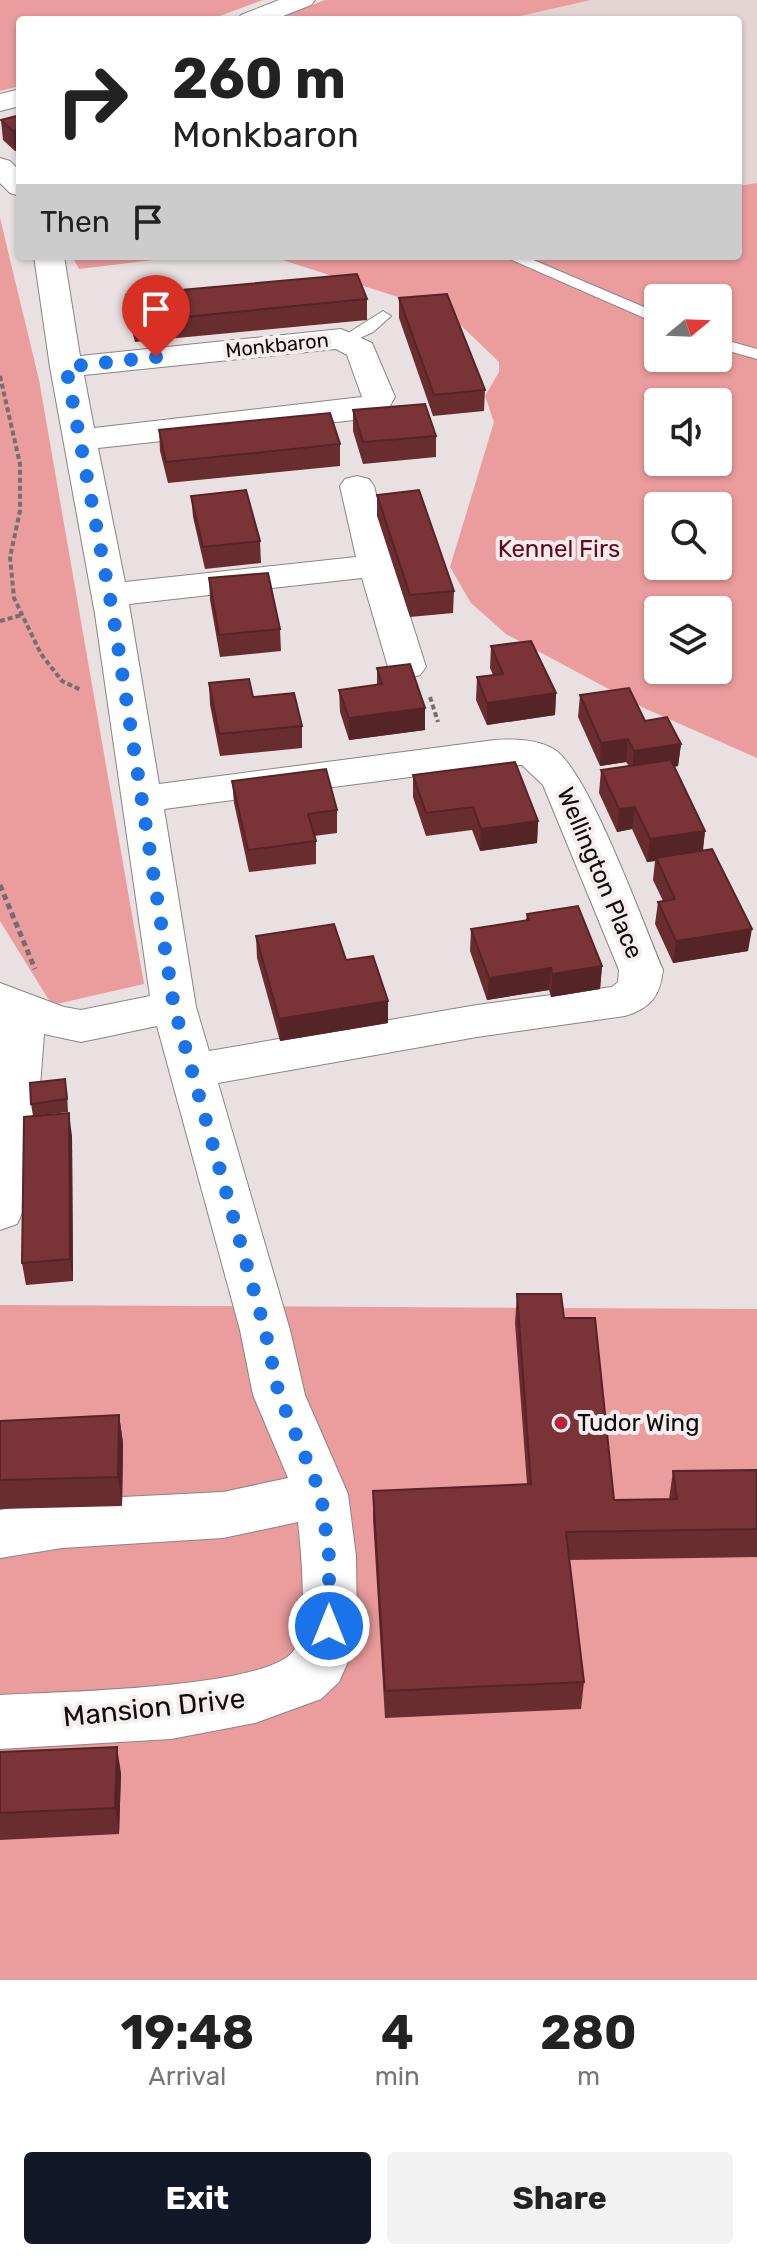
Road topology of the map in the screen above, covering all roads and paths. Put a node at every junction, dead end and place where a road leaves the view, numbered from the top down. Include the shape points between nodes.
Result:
1 (302, 0) edge
2 (260, 16) edge
3 (0, 167) edge
4 (16, 183) edge
5 (50, 260) edge
6 (520, 260) edge
7 (644, 313) edge
8 (383, 316) dead end
9 (345, 340) junction
10 (732, 347) edge
11 (757, 354) edge
12 (66, 367) junction
13 (0, 376) edge
14 (81, 440) junction
15 (357, 486) dead end
16 (376, 566) junction
17 (110, 595) junction
18 (22, 615) junction
19 (0, 621) edge
20 (407, 667) joint
21 (124, 689) junction
22 (450, 760) junction
23 (142, 799) junction
24 (0, 885) edge
25 (174, 1007) junction
26 (27, 1010) edge
27 (191, 1071) junction
28 (0, 1211) edge
29 (321, 1494) junction
30 (0, 1534) edge
31 (0, 1722) edge

1 - 2 street
3 - 4 street
5 - 12 street, Mansion Drive
6 - 7 lane
8 - 9 lane, Monkbaron
9 - 12 street, Monkbaron
9 - 14 street, Monkbaron via 361,350 382,407
10 - 11 lane
12 - 14 street, Mansion Drive
13 - 18 path via 20,464 20,511 10,557 14,598
14 - 17 street, Mansion Drive
15 - 16 street
16 - 17 street
16 - 20 street
17 - 21 street, Mansion Drive
18 - 19 path
18 - 21 path via 62,681 82,690
20 - 22 path via 423,676
21 - 23 street, Mansion Drive
22 - 23 street, Wellington Place
22 - 27 street, Wellington Place via 523,751 552,767 639,963 639,989 625,1000 605,1004
23 - 25 street, Mansion Drive
24 - 26 path
25 - 26 street via 81,1026
25 - 27 street, Mansion Drive
26 - 28 street via 8,1192
27 - 29 street, Mansion Drive via 279,1395
29 - 30 street via 223,1515 62,1524
29 - 31 street, Mansion Drive via 329,1556 329,1626 319,1664 301,1681 255,1697 171,1712

